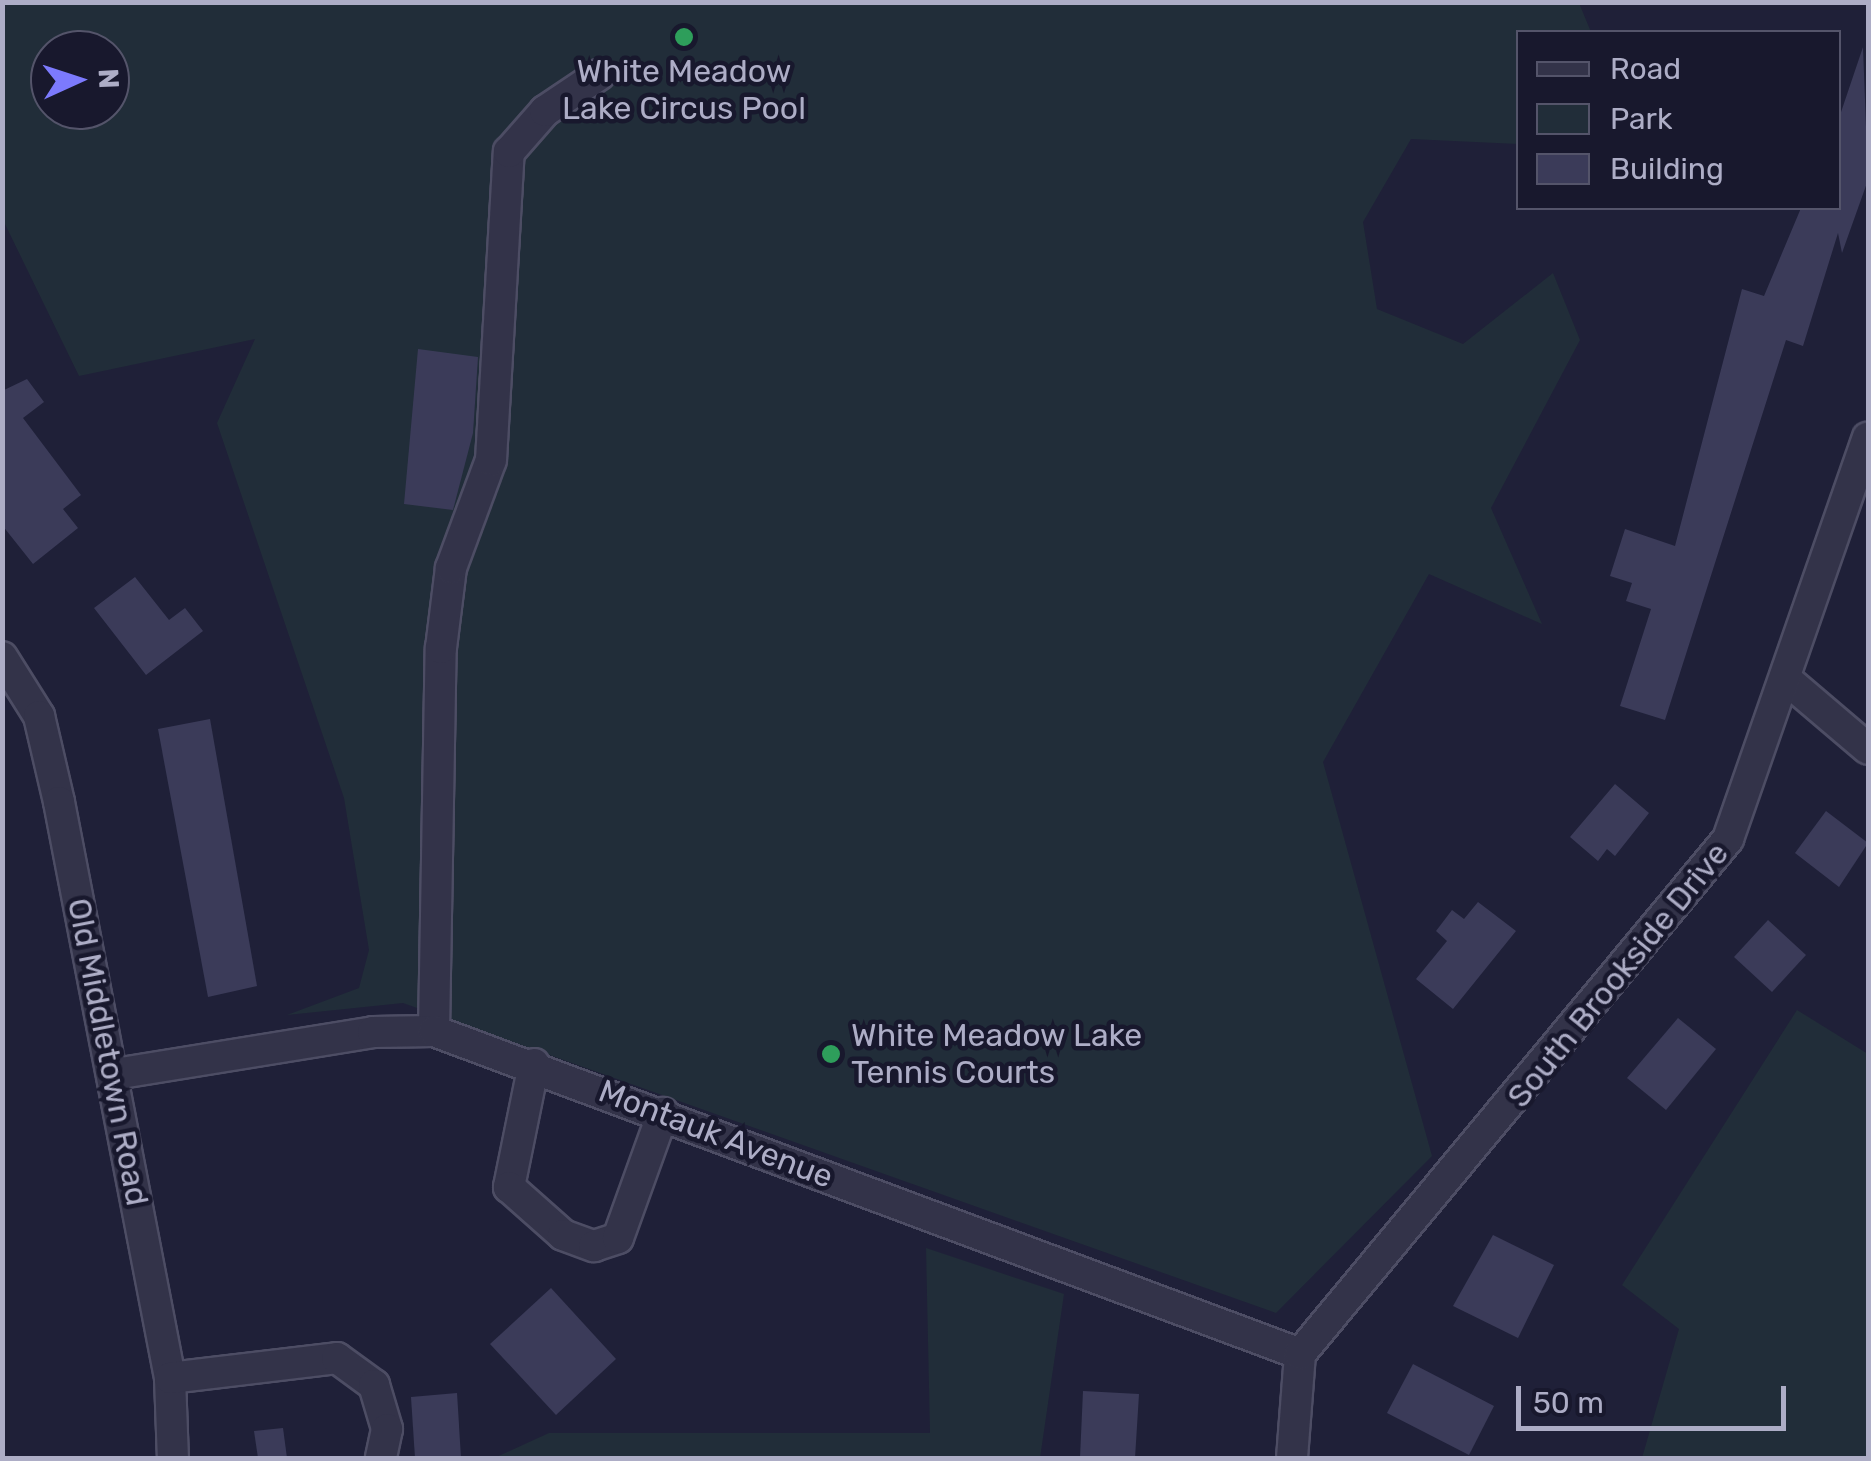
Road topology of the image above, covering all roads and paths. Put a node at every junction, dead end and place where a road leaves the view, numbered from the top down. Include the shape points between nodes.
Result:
1 (600, 74) dead end
2 (1868, 438) edge
3 (2, 657) edge
4 (1787, 680) junction
5 (1868, 749) edge
6 (434, 1031) junction
7 (534, 1064) junction
8 (114, 1074) junction
9 (662, 1113) junction
10 (1300, 1354) junction
11 (170, 1378) junction
12 (173, 1458) edge
13 (382, 1458) edge
14 (1292, 1458) edge

1 - 6 street via 545,111 509,152 491,460 451,568 441,648
2 - 4 street, South Brookside Drive
3 - 8 street, Old Middletown Road via 39,716
4 - 5 street
4 - 10 street, South Brookside Drive via 1728,838 1692,893
6 - 7 street, Montauk Avenue
6 - 8 street, Montauk Avenue via 373,1032
7 - 9 street, Montauk Avenue
7 - 9 street via 510,1187 564,1235 594,1246 618,1238
8 - 11 street, Old Middletown Road
9 - 10 street, Montauk Avenue
10 - 14 street
11 - 12 street, Old Middletown Road
11 - 13 street via 338,1358 374,1385 387,1429

